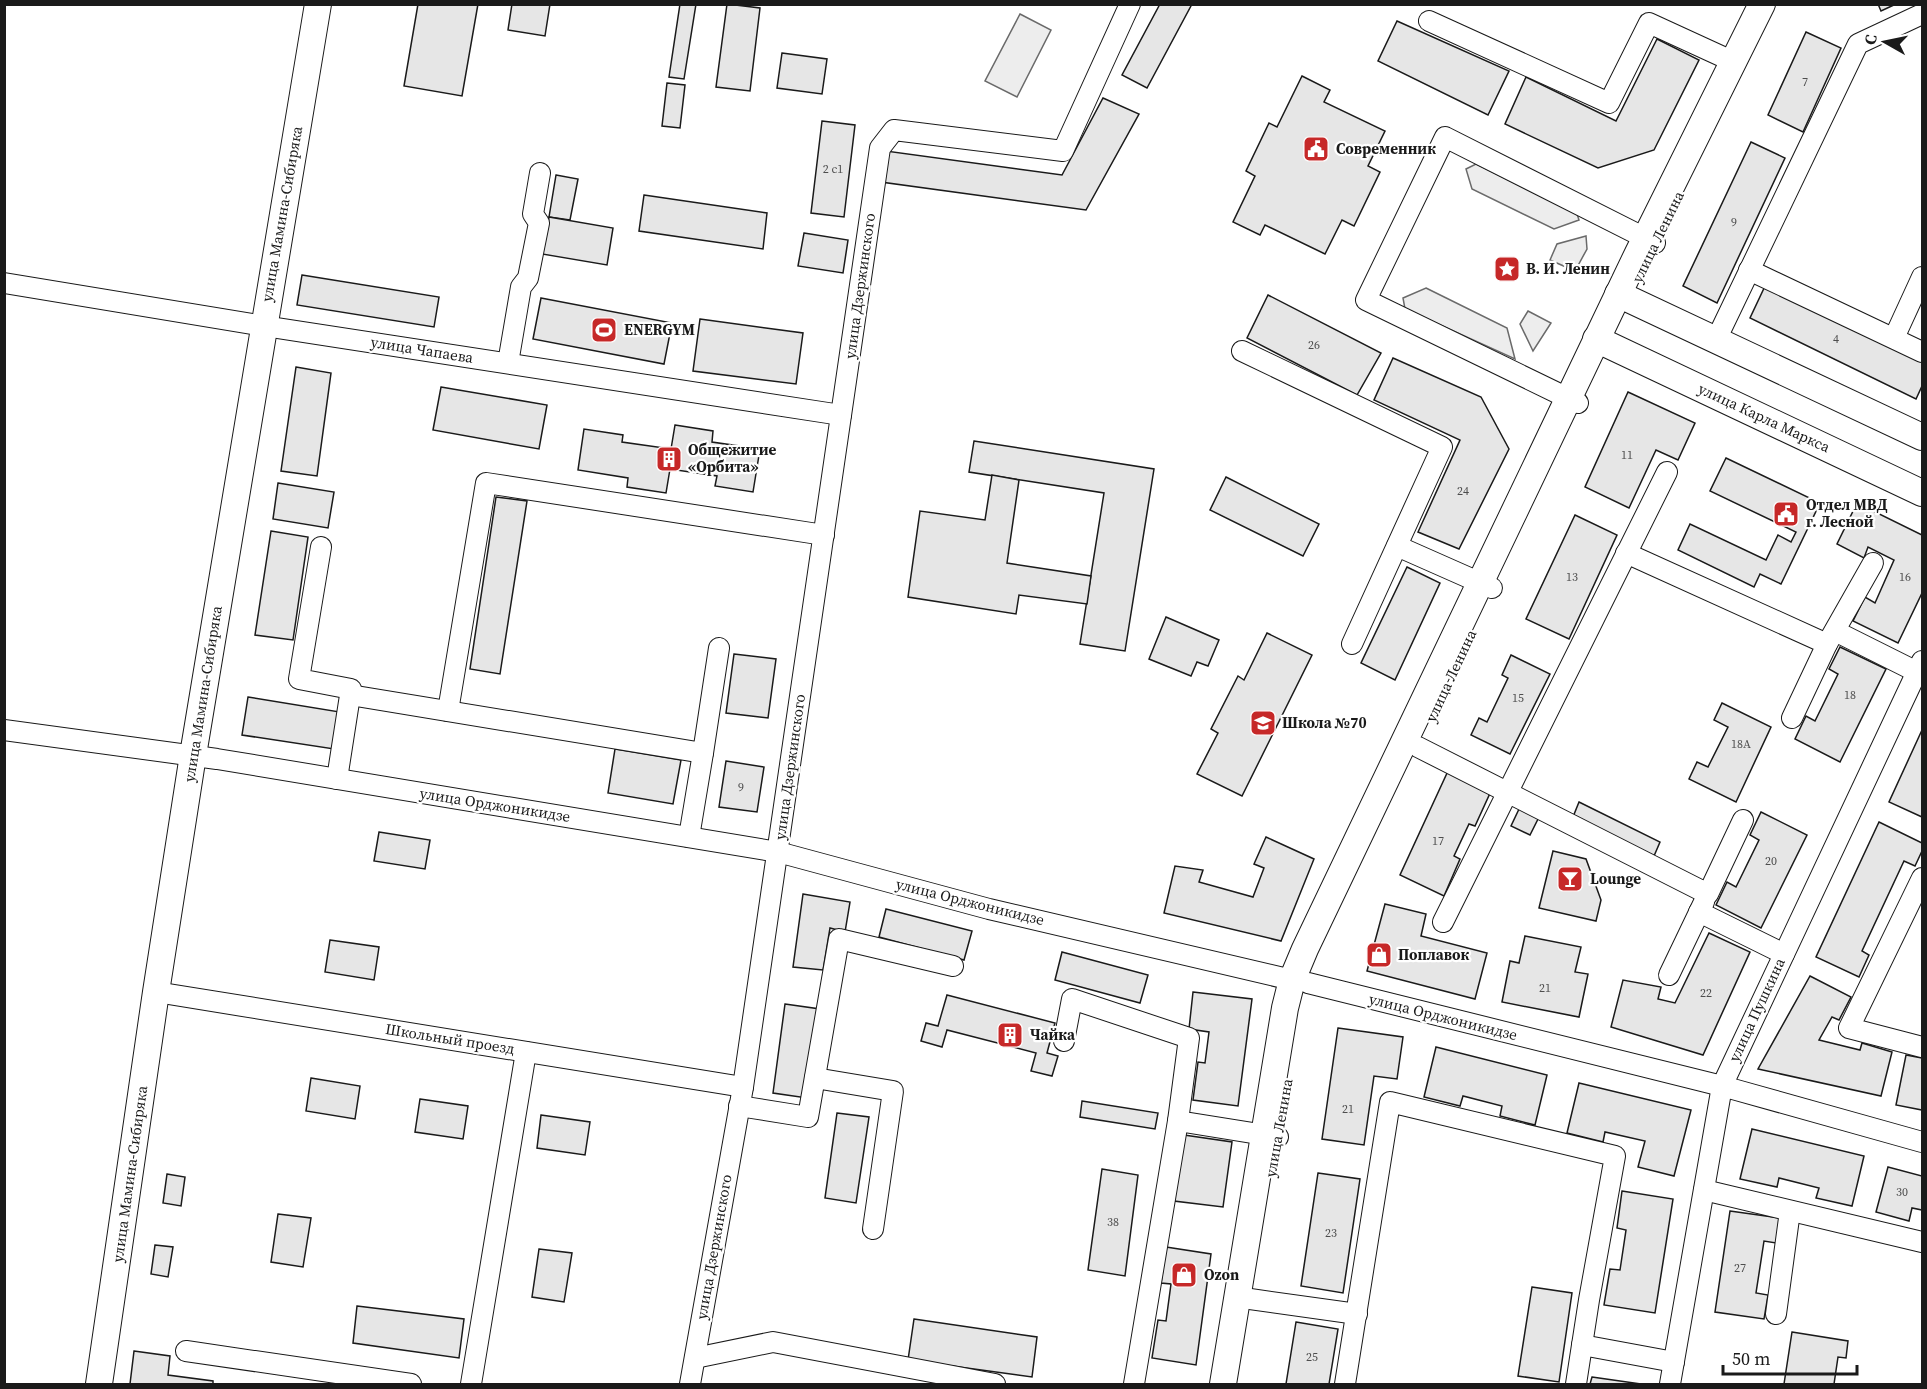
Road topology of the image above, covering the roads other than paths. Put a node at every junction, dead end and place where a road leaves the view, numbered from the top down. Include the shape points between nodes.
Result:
1 (318, 4) edge
2 (1130, 4) edge
3 (1762, 4) edge
4 (1776, 4) edge
5 (1923, 14) edge
6 (1429, 21) dead end
7 (1734, 62) junction
8 (540, 173) dead end
9 (1643, 237) junction
10 (1749, 270) junction
11 (1923, 277) edge
12 (4, 283) edge
13 (1623, 297) junction
14 (264, 326) junction
15 (1894, 338) junction
16 (1716, 340) junction
17 (1601, 342) junction
18 (1242, 351) dead end
19 (1923, 352) edge
20 (508, 363) junction
21 (1565, 396) junction
22 (841, 415) junction
23 (1923, 437) edge
24 (1667, 472) dead end
25 (1923, 493) edge
26 (824, 535) junction
27 (1397, 546) junction
28 (321, 547) dead end
29 (1626, 553) junction
30 (1873, 563) dead end
31 (1486, 585) junction
32 (1831, 637) junction
33 (1352, 644) dead end
34 (719, 648) dead end
35 (1920, 667) edge
36 (350, 695) junction
37 (448, 711) junction
38 (1792, 718) dead end
39 (4, 730) edge
40 (1412, 743) junction
41 (703, 753) junction
42 (193, 755) junction
43 (337, 778) junction
44 (1508, 792) junction
45 (1743, 820) dead end
46 (689, 837) junction
47 (778, 852) junction
48 (1923, 878) edge
49 (1708, 894) junction
50 (1699, 912) junction
51 (1443, 922) dead end
52 (1784, 954) junction
53 (953, 966) dead end
54 (1669, 975) dead end
55 (1300, 982) junction
56 (156, 992) junction
57 (1064, 1041) dead end
58 (1923, 1047) edge
59 (526, 1052) junction
60 (815, 1078) junction
61 (1722, 1086) junction
62 (741, 1096) junction
63 (1178, 1121) junction
64 (1271, 1136) junction
65 (1923, 1142) edge
66 (1704, 1190) junction
67 (1790, 1210) junction
68 (873, 1229) dead end
69 (1923, 1242) edge
70 (1244, 1298) junction
71 (1357, 1314) junction
72 (1776, 1314) dead end
73 (1582, 1345) junction
74 (186, 1352) dead end
75 (695, 1358) junction
76 (1674, 1362) junction
77 (99, 1384) edge
78 (413, 1384) edge
79 (471, 1384) edge
80 (690, 1384) edge
81 (995, 1384) edge
82 (1134, 1384) edge
83 (1223, 1384) edge
84 (1235, 1384) edge
85 (1345, 1384) edge
86 (1576, 1384) edge
87 (1670, 1384) edge

1 - 14 main road, улица Мамина-Сибиряка
2 - 22 street, улица Дзержинского via 1063,151 894,130 880,148
3 - 7 main road
4 - 9 main road, улица Ленина via 1690,170
5 - 10 street via 1858,44
6 - 7 street via 1609,103 1649,23
7 - 9 main road
8 - 20 street via 533,214 538,223 528,278 521,287
9 - 13 main road, улица Ленина
9 - 21 street via 1445,137 1366,300
10 - 15 street
10 - 16 street
11 - 15 street
12 - 14 street, улица Чапаева
13 - 16 main road
13 - 17 main road, улица Ленина
14 - 20 street, улица Чапаева
14 - 42 main road, улица Мамина-Сибиряка
15 - 19 street
16 - 23 main road
17 - 21 main road, улица Ленина
17 - 25 main road, улица Карла Маркса
18 - 27 street via 1442,447
20 - 22 street, улица Чапаева
21 - 31 main road, улица Ленина
22 - 26 street, улица Дзержинского
24 - 29 street
26 - 37 street via 486,483
26 - 47 street, улица Дзержинского
27 - 31 street
27 - 33 street
28 - 36 street via 299,679 351,689
29 - 32 street
29 - 44 street
30 - 32 street
31 - 40 main road, улица Ленина
32 - 35 street
32 - 38 street
34 - 41 street
35 - 52 street, улица Пушкина
36 - 37 street
36 - 43 street
37 - 41 street
39 - 42 street, улица Орджоникидзе
40 - 44 street
40 - 55 main road, улица Ленина
41 - 46 street
42 - 43 street, улица Орджоникидзе
42 - 56 main road, улица Мамина-Сибиряка
43 - 46 street, улица Орджоникидзе
44 - 49 street
44 - 51 street
45 - 49 street
46 - 47 street, улица Орджоникидзе
47 - 55 street, улица Орджоникидзе via 989,909
47 - 62 street, улица Дзержинского
48 - 58 street via 1849,1028
49 - 50 street
50 - 52 street
50 - 54 street
52 - 61 street, улица Пушкина
53 - 60 street via 839,939
55 - 61 street, улица Орджоникидзе
55 - 64 main road, улица Ленина via 1291,1061
56 - 59 street, Школьный проезд
56 - 77 main road, улица Мамина-Сибиряка
57 - 63 street via 1072,999 1189,1038
59 - 62 street, Школьный проезд
59 - 79 street
60 - 62 street, Школьный проезд via 808,1118
60 - 68 street via 893,1091
61 - 65 street, улица Орджоникидзе
61 - 66 street, улица Пушкина
62 - 75 street, улица Дзержинского
63 - 64 street
63 - 82 street
64 - 70 main road, улица Ленина
66 - 67 street
66 - 76 street, улица Пушкина
67 - 69 street
67 - 72 street
70 - 71 street
70 - 83 main road
70 - 84 main road, улица Ленина
71 - 73 street via 1390,1102 1615,1156
71 - 85 street
73 - 76 street
73 - 86 street
74 - 78 street
75 - 80 street, улица Дзержинского
75 - 81 street via 773,1342
76 - 87 street, улица Пушкина

